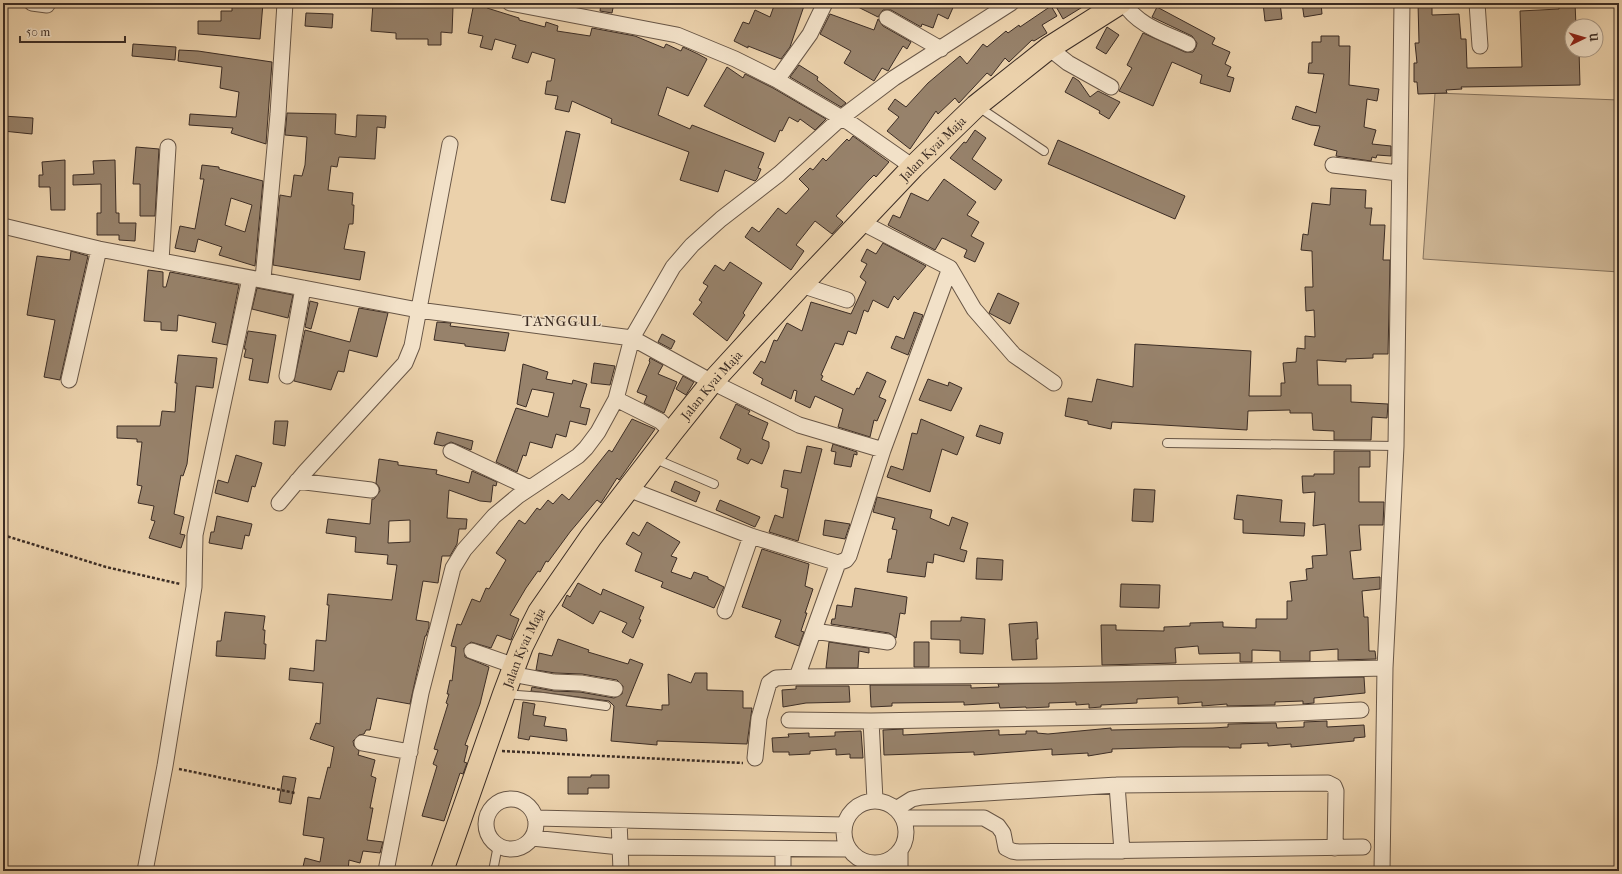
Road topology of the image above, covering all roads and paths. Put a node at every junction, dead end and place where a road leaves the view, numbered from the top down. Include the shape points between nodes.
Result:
1 (285, 3) edge
2 (510, 3) edge
3 (825, 3) edge
4 (1011, 3) edge
5 (1120, 3) edge
6 (1124, 3) edge
7 (1402, 3) edge
8 (1478, 3) edge
9 (887, 18) dead end
10 (1188, 44) dead end
11 (1480, 46) dead end
12 (1049, 48) junction
13 (941, 49) junction
14 (777, 80) junction
15 (1111, 87) dead end
16 (976, 106) junction
17 (850, 123) junction
18 (450, 144) dead end
19 (168, 147) dead end
20 (1044, 150) dead end
21 (1332, 164) dead end
22 (913, 167) junction
23 (1398, 173) junction
24 (861, 222) junction
25 (3, 226) edge
26 (99, 249) junction
27 (161, 260) junction
28 (950, 268) junction
29 (256, 279) junction
30 (801, 285) junction
31 (303, 288) junction
32 (847, 300) dead end
33 (418, 310) junction
34 (642, 343) junction
35 (287, 376) dead end
36 (69, 380) dead end
37 (712, 382) junction
38 (1054, 382) dead end
39 (623, 402) junction
40 (672, 432) junction
41 (1167, 443) dead end
42 (1396, 446) junction
43 (883, 450) junction
44 (451, 451) dead end
45 (652, 458) junction
46 (297, 480) junction
47 (714, 484) dead end
48 (530, 488) junction
49 (628, 488) junction
50 (371, 490) dead end
51 (279, 503) dead end
52 (3, 535) edge
53 (751, 536) junction
54 (838, 563) junction
55 (194, 587) junction
56 (725, 611) dead end
57 (814, 631) junction
58 (888, 642) dead end
59 (472, 651) dead end
60 (1385, 668) junction
61 (797, 677) junction
62 (510, 678) junction
63 (615, 689) dead end
64 (606, 706) dead end
65 (1361, 710) dead end
66 (789, 720) dead end
67 (871, 721) junction
68 (362, 743) dead end
69 (484, 750) junction
70 (410, 752) junction
71 (754, 758) joint
72 (165, 766) junction
73 (1117, 785) junction
74 (295, 793) dead end
75 (875, 800) junction
76 (464, 803) junction
77 (900, 814) junction
78 (487, 818) junction
79 (535, 818) junction
80 (620, 820) junction
81 (844, 825) junction
82 (532, 838) junction
83 (498, 845) junction
84 (620, 847) junction
85 (1335, 848) junction
86 (1364, 848) dead end
87 (783, 849) junction
88 (848, 849) junction
89 (1122, 850) junction
90 (900, 852) junction
91 (403, 869) dead end
92 (145, 871) edge
93 (386, 871) edge
94 (420, 871) edge
95 (442, 871) edge
96 (493, 871) edge
97 (620, 871) edge
98 (783, 871) edge
99 (900, 871) edge
100 (1382, 871) edge

1 - 29 street via 278,114
2 - 14 street via 677,35
3 - 14 street via 810,34
4 - 13 street
5 - 12 main road, Jalan Kyai Maja
6 - 10 street via 1130,13 1144,24
7 - 23 street
8 - 11 street
9 - 13 street
12 - 15 street via 1068,63
12 - 16 main road, Jalan Kyai Maja
13 - 17 street via 894,78
14 - 17 street
16 - 20 lane
16 - 22 main road, Jalan Kyai Maja
17 - 22 street
17 - 34 street via 779,174 692,245 673,267
18 - 33 street
19 - 27 street
21 - 23 street
22 - 24 main road, Jalan Kyai Maja
23 - 42 street
24 - 28 street
24 - 30 main road, Jalan Kyai Maja
25 - 26 street
26 - 27 street
26 - 36 street
27 - 29 street
28 - 38 street via 974,309 1014,355
28 - 43 street
29 - 31 street
29 - 55 street via 195,535
30 - 32 street
30 - 37 main road, Jalan Kyai Maja
31 - 33 street
31 - 35 street
33 - 34 street
33 - 46 street via 412,346 405,363
34 - 37 street
34 - 39 street
37 - 40 main road, Jalan Kyai Maja
37 - 43 street via 799,425
39 - 40 street via 660,421
39 - 48 street via 586,448
40 - 45 main road, Jalan Kyai Maja
41 - 42 lane
42 - 60 street
43 - 54 street via 848,556 846,560
44 - 48 street
45 - 47 lane
45 - 49 main road, Jalan Kyai Maja
46 - 50 street
46 - 51 street
48 - 70 street via 480,530 453,568 421,693
49 - 53 street
49 - 62 main road, Jalan Kyai Maja via 539,612
52 - 55 path via 106,567
53 - 54 street
53 - 56 street
54 - 57 street
55 - 72 street
57 - 58 street
57 - 61 street
59 - 62 street
60 - 61 street
60 - 100 street
61 - 71 street via 776,678 769,683 759,718
62 - 63 street via 581,683
62 - 64 lane via 543,697
62 - 69 main road, Jalan Kyai Maja
65 - 67 street via 1275,714
66 - 67 street
67 - 75 street
68 - 70 street
69 - 71 path via 749,764
69 - 76 main road, Jalan Kyai Maja
70 - 93 street
72 - 74 path
72 - 92 street
73 - 77 street via 912,798
73 - 85 street via 1328,783 1334,786 1336,791
73 - 89 street
75 - 77 street via 887,802
75 - 81 street via 855,807
76 - 78 street
76 - 95 main road, Jalan Kyai Maja
77 - 89 street via 984,818 998,826 1006,848 1012,851
77 - 90 street via 906,830
78 - 79 street via 498,803 506,800 525,803
78 - 83 street via 488,834
79 - 80 street
79 - 82 street via 536,828
80 - 81 street
80 - 84 street
81 - 88 street via 844,838
82 - 83 street via 526,845 517,849 507,849
82 - 84 street
83 - 96 lane
84 - 87 street
84 - 97 street
85 - 86 street
85 - 89 street
87 - 88 street
87 - 98 street
88 - 90 street via 857,858 874,864 891,859
90 - 99 street
91 - 94 path

